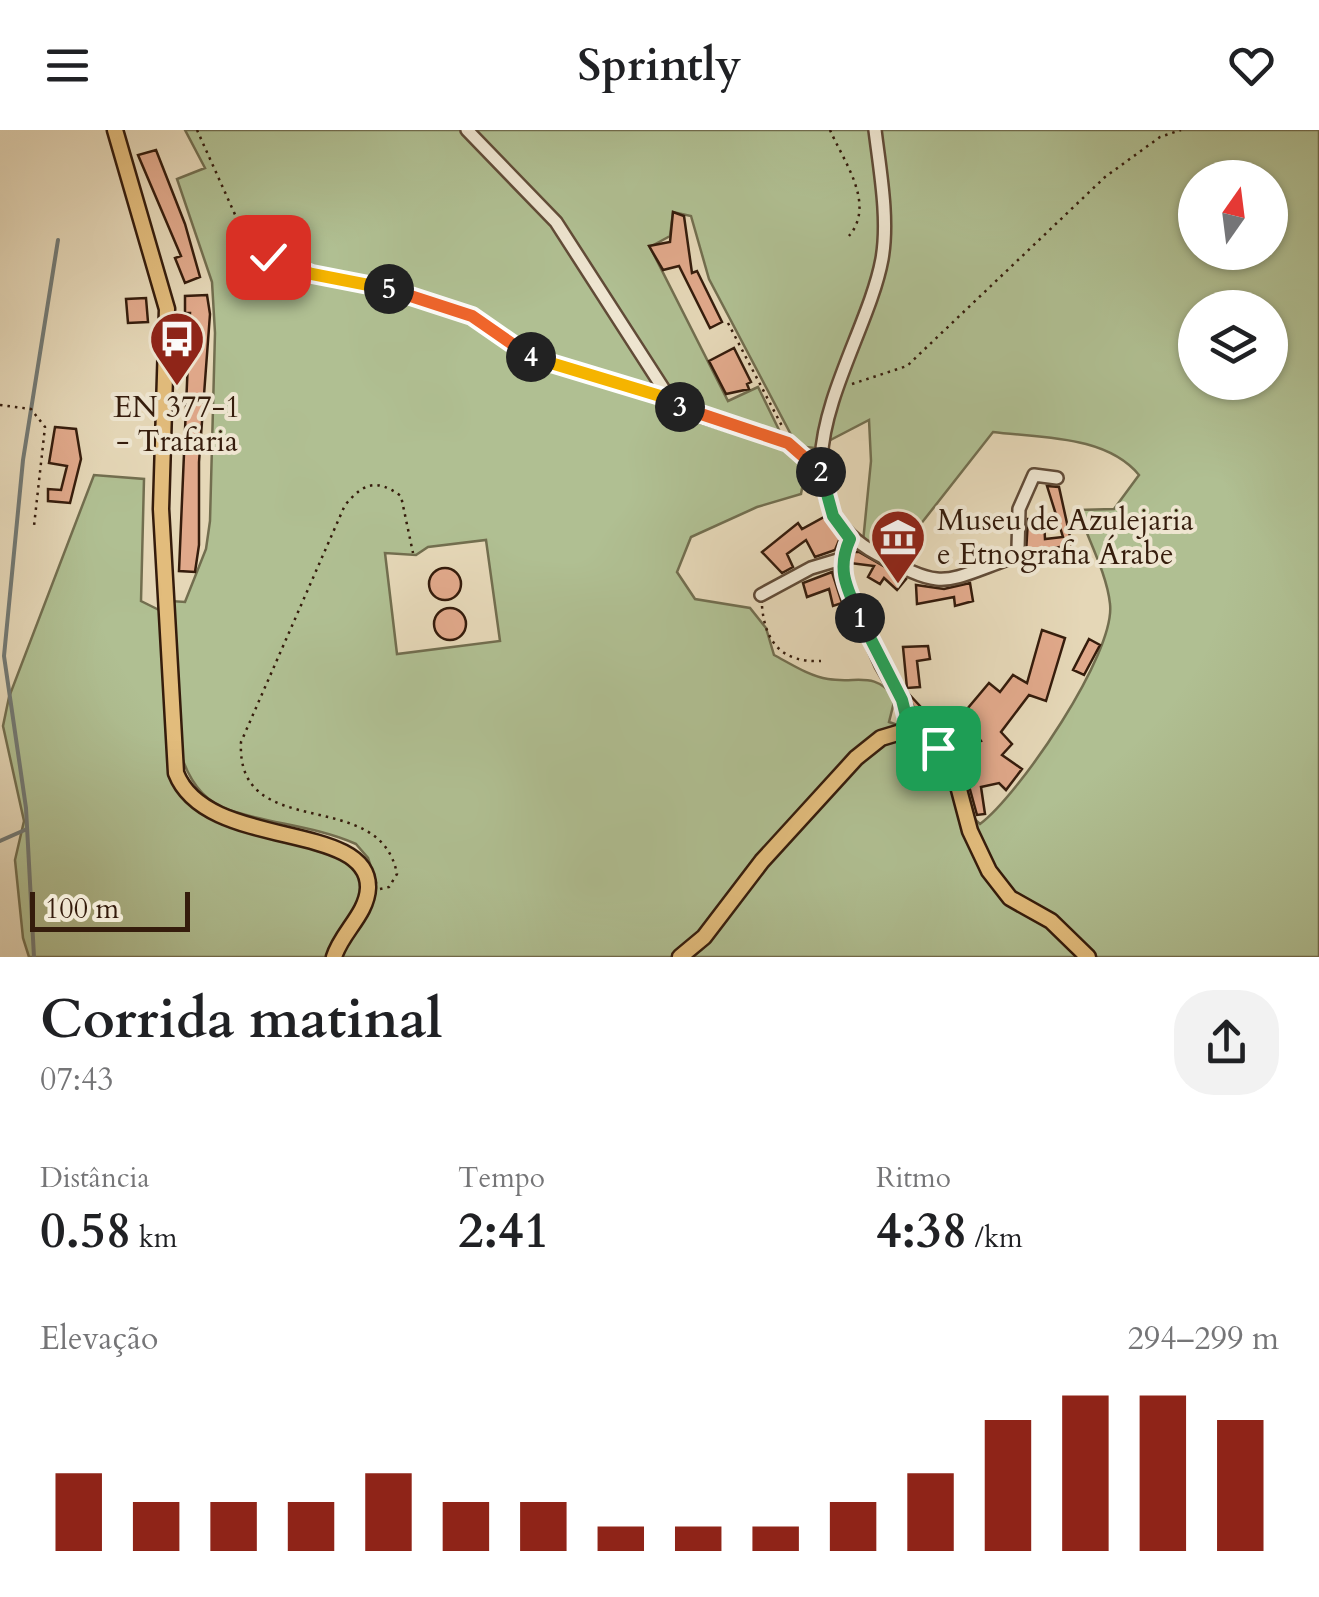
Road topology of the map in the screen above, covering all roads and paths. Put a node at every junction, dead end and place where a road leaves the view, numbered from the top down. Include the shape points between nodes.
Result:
1 (115, 130) edge
2 (197, 130) edge
3 (467, 130) edge
4 (830, 130) edge
5 (876, 130) edge
6 (1180, 130) edge
7 (849, 236) dead end
8 (728, 323) dead end
9 (834, 391) junction
10 (670, 399) junction
11 (1, 406) edge
12 (788, 443) junction
13 (821, 472) junction
14 (1058, 478) dead end
15 (34, 526) dead end
16 (850, 539) junction
17 (413, 553) dead end
18 (841, 559) junction
19 (761, 595) joint
20 (822, 662) dead end
21 (910, 732) junction
22 (368, 890) junction
23 (334, 957) edge
24 (680, 957) edge
25 (1088, 957) edge

1 - 22 main road via 167,309 161,509 176,773 185,792 210,812 351,853
2 - 10 path via 246,239 268,257 472,316 539,362
3 - 10 street via 556,222
4 - 7 path via 861,200
5 - 9 street via 882,259
6 - 9 path via 1105,177 907,366
8 - 12 path
9 - 13 street
10 - 12 street via 695,414
11 - 15 path via 31,409 44,427
12 - 13 street
13 - 16 street via 833,516
14 - 16 street via 1034,476 1019,509 1012,558 944,582 924,579
16 - 18 street
17 - 22 path via 401,496 379,483 365,484 344,505 241,742 244,776 263,798 358,826 388,851 395,881
18 - 19 street
18 - 21 street via 841,574 902,700
19 - 20 path via 763,619 780,652 797,662
21 - 24 main road via 881,738 856,758
21 - 25 main road via 931,741 953,767 970,831 1010,898 1051,920
22 - 23 main road

